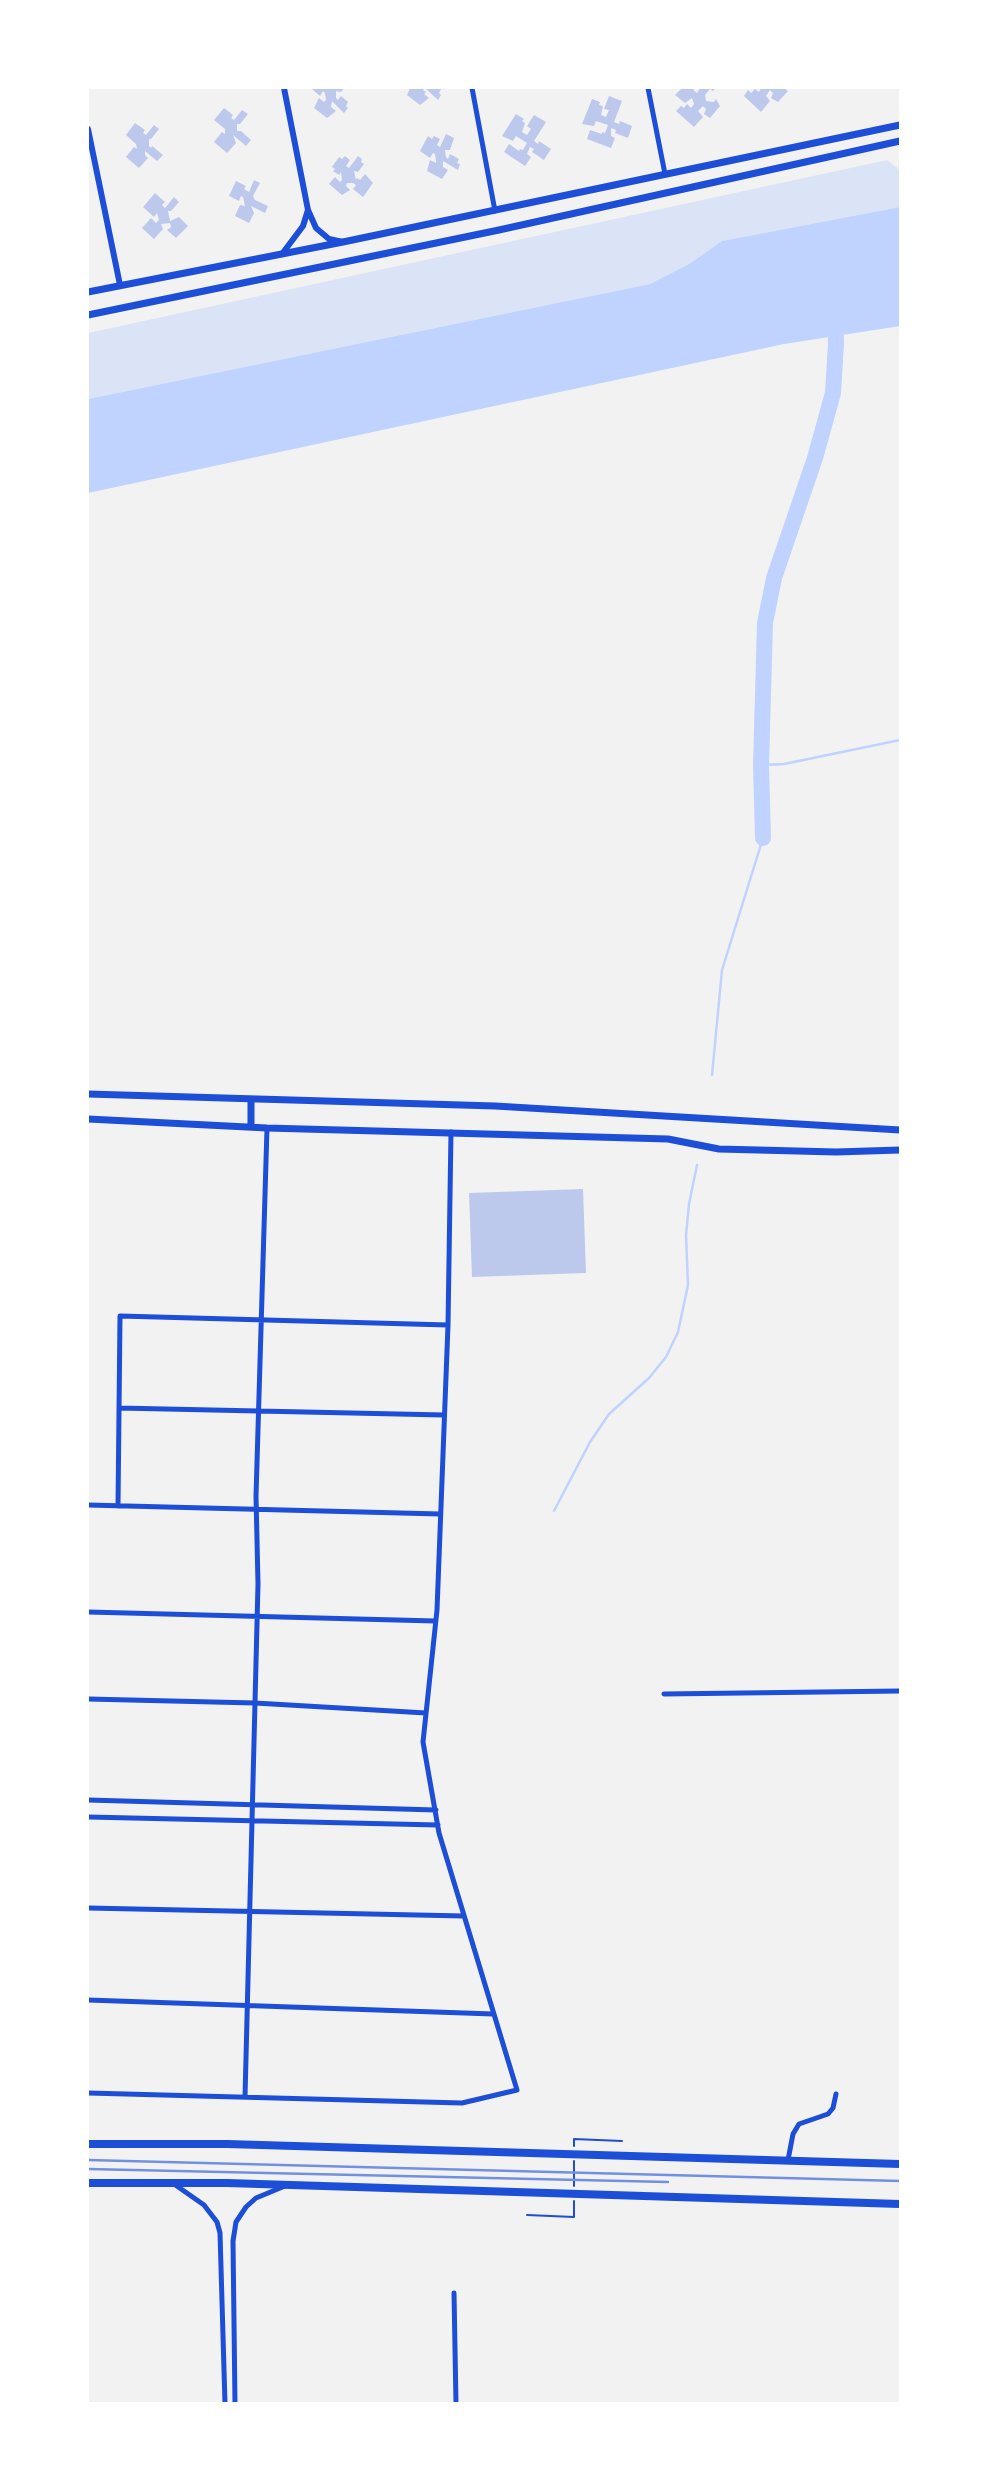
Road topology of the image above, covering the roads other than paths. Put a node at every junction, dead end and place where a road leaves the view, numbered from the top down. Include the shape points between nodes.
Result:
1 (284, 88) edge
2 (472, 88) edge
3 (648, 88) edge
4 (900, 118) edge
5 (900, 125) edge
6 (890, 128) junction
7 (88, 129) edge
8 (900, 141) edge
9 (892, 143) junction
10 (900, 146) edge
11 (665, 174) junction
12 (308, 210) junction
13 (495, 210) junction
14 (343, 242) junction
15 (282, 254) junction
16 (120, 286) junction
17 (88, 292) edge
18 (88, 315) edge
19 (88, 1094) edge
20 (251, 1099) junction
21 (88, 1119) edge
22 (251, 1127) junction
23 (267, 1128) junction
24 (900, 1130) edge
25 (451, 1132) junction
26 (900, 1150) edge
27 (261, 1320) junction
28 (448, 1325) junction
29 (119, 1408) junction
30 (258, 1410) junction
31 (444, 1415) junction
32 (88, 1505) edge
33 (118, 1506) junction
34 (256, 1509) junction
35 (440, 1514) junction
36 (88, 1612) edge
37 (257, 1615) junction
38 (436, 1621) junction
39 (900, 1691) edge
40 (664, 1694) dead end
41 (88, 1699) edge
42 (255, 1703) junction
43 (426, 1713) junction
44 (88, 1800) edge
45 (252, 1806) junction
46 (436, 1810) junction
47 (88, 1817) edge
48 (251, 1820) junction
49 (438, 1825) junction
50 (88, 1908) edge
51 (248, 1912) junction
52 (464, 1916) junction
53 (88, 2000) edge
54 (246, 2005) junction
55 (493, 2014) junction
56 (88, 2092) edge
57 (836, 2094) dead end
58 (245, 2097) junction
59 (88, 2144) edge
60 (788, 2160) junction
61 (900, 2164) edge
62 (88, 2183) edge
63 (172, 2183) junction
64 (290, 2184) junction
65 (900, 2204) edge
66 (454, 2293) dead end
67 (225, 2404) edge
68 (235, 2404) edge
69 (456, 2404) edge

1 - 12 street
2 - 13 street
3 - 11 street
4 - 6 main road
5 - 6 main road
6 - 11 main road
7 - 16 street
8 - 9 main road
9 - 10 main road
9 - 18 main road via 499,230
11 - 13 main road
12 - 14 street via 316,228 329,238
12 - 15 street via 303,226
13 - 14 main road
14 - 15 main road
15 - 16 main road
16 - 17 main road
19 - 20 main road
20 - 22 main road
20 - 24 main road via 495,1106
21 - 22 main road
22 - 23 main road
23 - 25 main road
23 - 27 street
25 - 26 main road via 668,1139 718,1149
25 - 28 street
27 - 28 street
27 - 29 street via 120,1316
27 - 30 street
28 - 31 street
29 - 30 street
29 - 33 street
30 - 31 street
30 - 34 street
31 - 35 street
32 - 33 street
33 - 34 street
34 - 35 street
34 - 37 street
35 - 38 street
36 - 37 street
37 - 38 street
37 - 42 street
38 - 43 street
39 - 40 street
41 - 42 street
42 - 43 street
42 - 45 street
43 - 46 street via 423,1742
44 - 45 street
45 - 46 street
45 - 48 street
46 - 49 street
47 - 48 street
48 - 49 street
48 - 51 street
49 - 52 street
50 - 51 street
51 - 52 street
51 - 54 street
52 - 55 street
53 - 54 street
54 - 55 street
54 - 58 street
55 - 58 street via 517,2090 462,2103
56 - 58 street
57 - 60 street via 828,2114 799,2124 793,2134
59 - 60 main road via 227,2144
60 - 61 main road
62 - 63 main road
63 - 64 main road
63 - 67 street via 204,2205 217,2222 220,2233
64 - 65 main road
64 - 68 street via 256,2198 236,2222 233,2240
66 - 69 street

